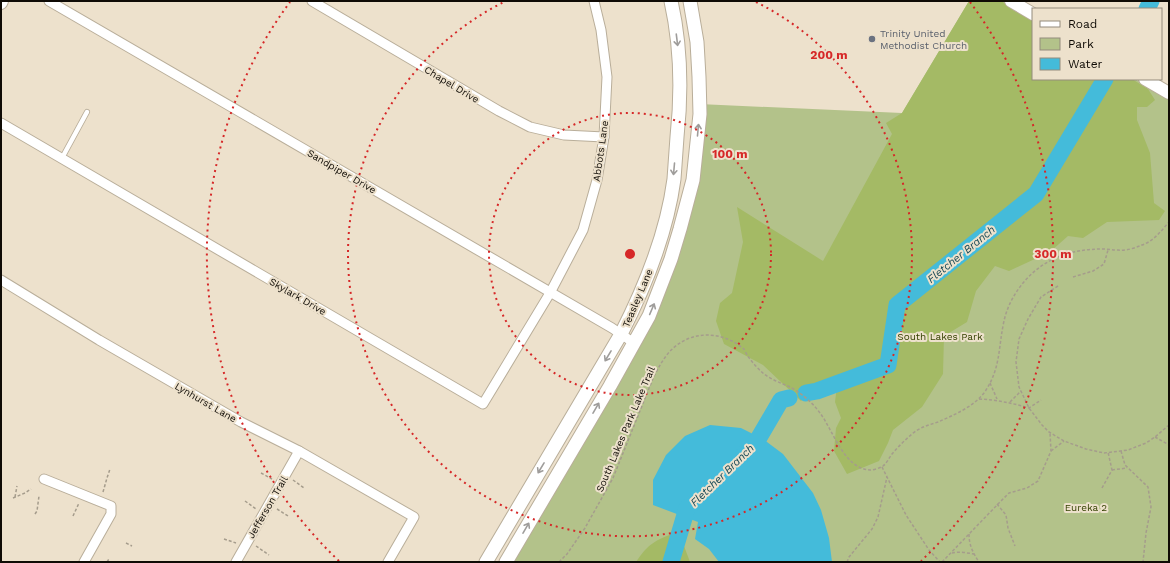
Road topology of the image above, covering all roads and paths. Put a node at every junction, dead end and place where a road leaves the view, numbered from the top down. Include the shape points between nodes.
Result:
1 (49, 1) edge
2 (312, 1) edge
3 (594, 1) edge
4 (671, 1) edge
5 (690, 1) edge
6 (1012, 1) edge
7 (1032, 13) edge
8 (1147, 80) edge
9 (1169, 93) edge
10 (87, 112) dead end
11 (1, 123) edge
12 (604, 137) junction
13 (62, 158) junction
14 (1169, 222) edge
15 (1108, 249) junction
16 (1073, 276) dead end
17 (2, 283) edge
18 (1058, 286) dead end
19 (550, 293) junction
20 (621, 334) junction
21 (634, 343) junction
22 (990, 383) junction
23 (1021, 391) junction
24 (978, 399) junction
25 (997, 400) junction
26 (1041, 400) dead end
27 (1010, 402) junction
28 (1029, 408) junction
29 (1169, 425) edge
30 (1050, 432) junction
31 (1155, 437) junction
32 (1064, 441) junction
33 (1169, 445) edge
34 (299, 451) junction
35 (1051, 451) junction
36 (1122, 451) junction
37 (1108, 452) junction
38 (882, 466) junction
39 (1127, 468) junction
40 (110, 469) dead end
41 (1112, 470) junction
42 (261, 473) dead end
43 (887, 476) junction
44 (290, 478) dead end
45 (44, 479) dead end
46 (274, 480) dead end
47 (17, 486) dead end
48 (304, 488) dead end
49 (1102, 488) dead end
50 (31, 489) dead end
51 (103, 492) dead end
52 (39, 496) dead end
53 (81, 498) dead end
54 (245, 501) dead end
55 (997, 504) junction
56 (274, 507) dead end
57 (257, 510) dead end
58 (35, 514) dead end
59 (73, 516) dead end
60 (288, 516) dead end
61 (969, 534) junction
62 (224, 539) dead end
63 (126, 542) dead end
64 (238, 544) dead end
65 (253, 544) dead end
66 (132, 546) dead end
67 (1015, 546) dead end
68 (951, 553) junction
69 (974, 554) junction
70 (269, 555) dead end
71 (109, 558) dead end
72 (84, 562) edge
73 (107, 562) edge
74 (236, 562) edge
75 (388, 562) edge
76 (486, 562) edge
77 (506, 562) edge
78 (559, 562) edge
79 (847, 562) edge
80 (941, 562) edge
81 (979, 562) edge
82 (1143, 562) edge

1 - 19 street, Sandpiper Drive
2 - 12 street, Chapel Drive via 530,127 564,135
3 - 12 street, Abbots Lane via 601,30 606,77
4 -> 20 main road, Teasley Lane via 680,76 680,111 674,180 661,235 646,281
21 -> 5 main road, Teasley Lane via 649,316 664,279 693,180 700,114 697,42
6 - 7 street
8 - 9 street
10 - 13 lane
11 - 13 street, Skylark Drive
12 - 19 street, Abbots Lane via 597,180 583,230
13 - 19 street, Skylark Drive via 483,404
14 - 15 path via 1152,240 1143,245 1119,251
15 - 16 path via 1104,264 1093,271
15 - 22 path via 1087,249 1067,253 1050,260 1023,283 1004,319 998,361
17 - 34 street, Lynhurst Lane via 240,422
18 - 23 path via 1041,298 1019,339 1016,362
19 - 20 street, Sandpiper Drive
20 - 21 street, Sandpiper Drive
20 -> 76 main road, Teasley Lane
77 -> 21 main road, Teasley Lane
22 - 24 path
22 - 25 path
23 - 27 path
23 - 28 path
24 - 25 path
24 - 38 path via 954,415 914,432
25 - 27 path
26 - 28 path
27 - 28 path
28 - 30 path
29 - 31 path
30 - 32 path
30 - 35 path
31 - 33 path
31 - 36 path via 1146,443
32 - 35 path
32 - 37 path via 1086,449
34 - 74 street, Jefferson Trail
34 - 75 street, Lynhurst Lane via 414,517
35 - 55 path via 1038,481 1027,488 1009,493
36 - 37 path
36 - 39 path via 1124,465
37 - 41 path
38 - 43 path
38 - 78 path, South Lakes Park Lake Trail via 872,470 864,470 857,466 844,452 820,412 790,388 762,372 738,345 721,336 695,336 677,345 663,360 610,484 585,528
39 - 41 path
39 - 82 path via 1148,487 1151,506
40 - 51 path
41 - 49 path
42 - 46 path
43 - 79 path via 878,517
43 - 80 path via 906,515 929,550
44 - 48 path
45 - 72 street via 111,506 112,514
47 - 50 path via 14,497
52 - 58 path
53 - 59 path
54 - 57 path
55 - 61 path
55 - 67 path via 1006,515
56 - 60 path
61 - 68 path
61 - 69 path
62 - 64 path
63 - 66 path
65 - 70 path
68 - 69 path
68 - 80 path
69 - 81 path
71 - 73 path

